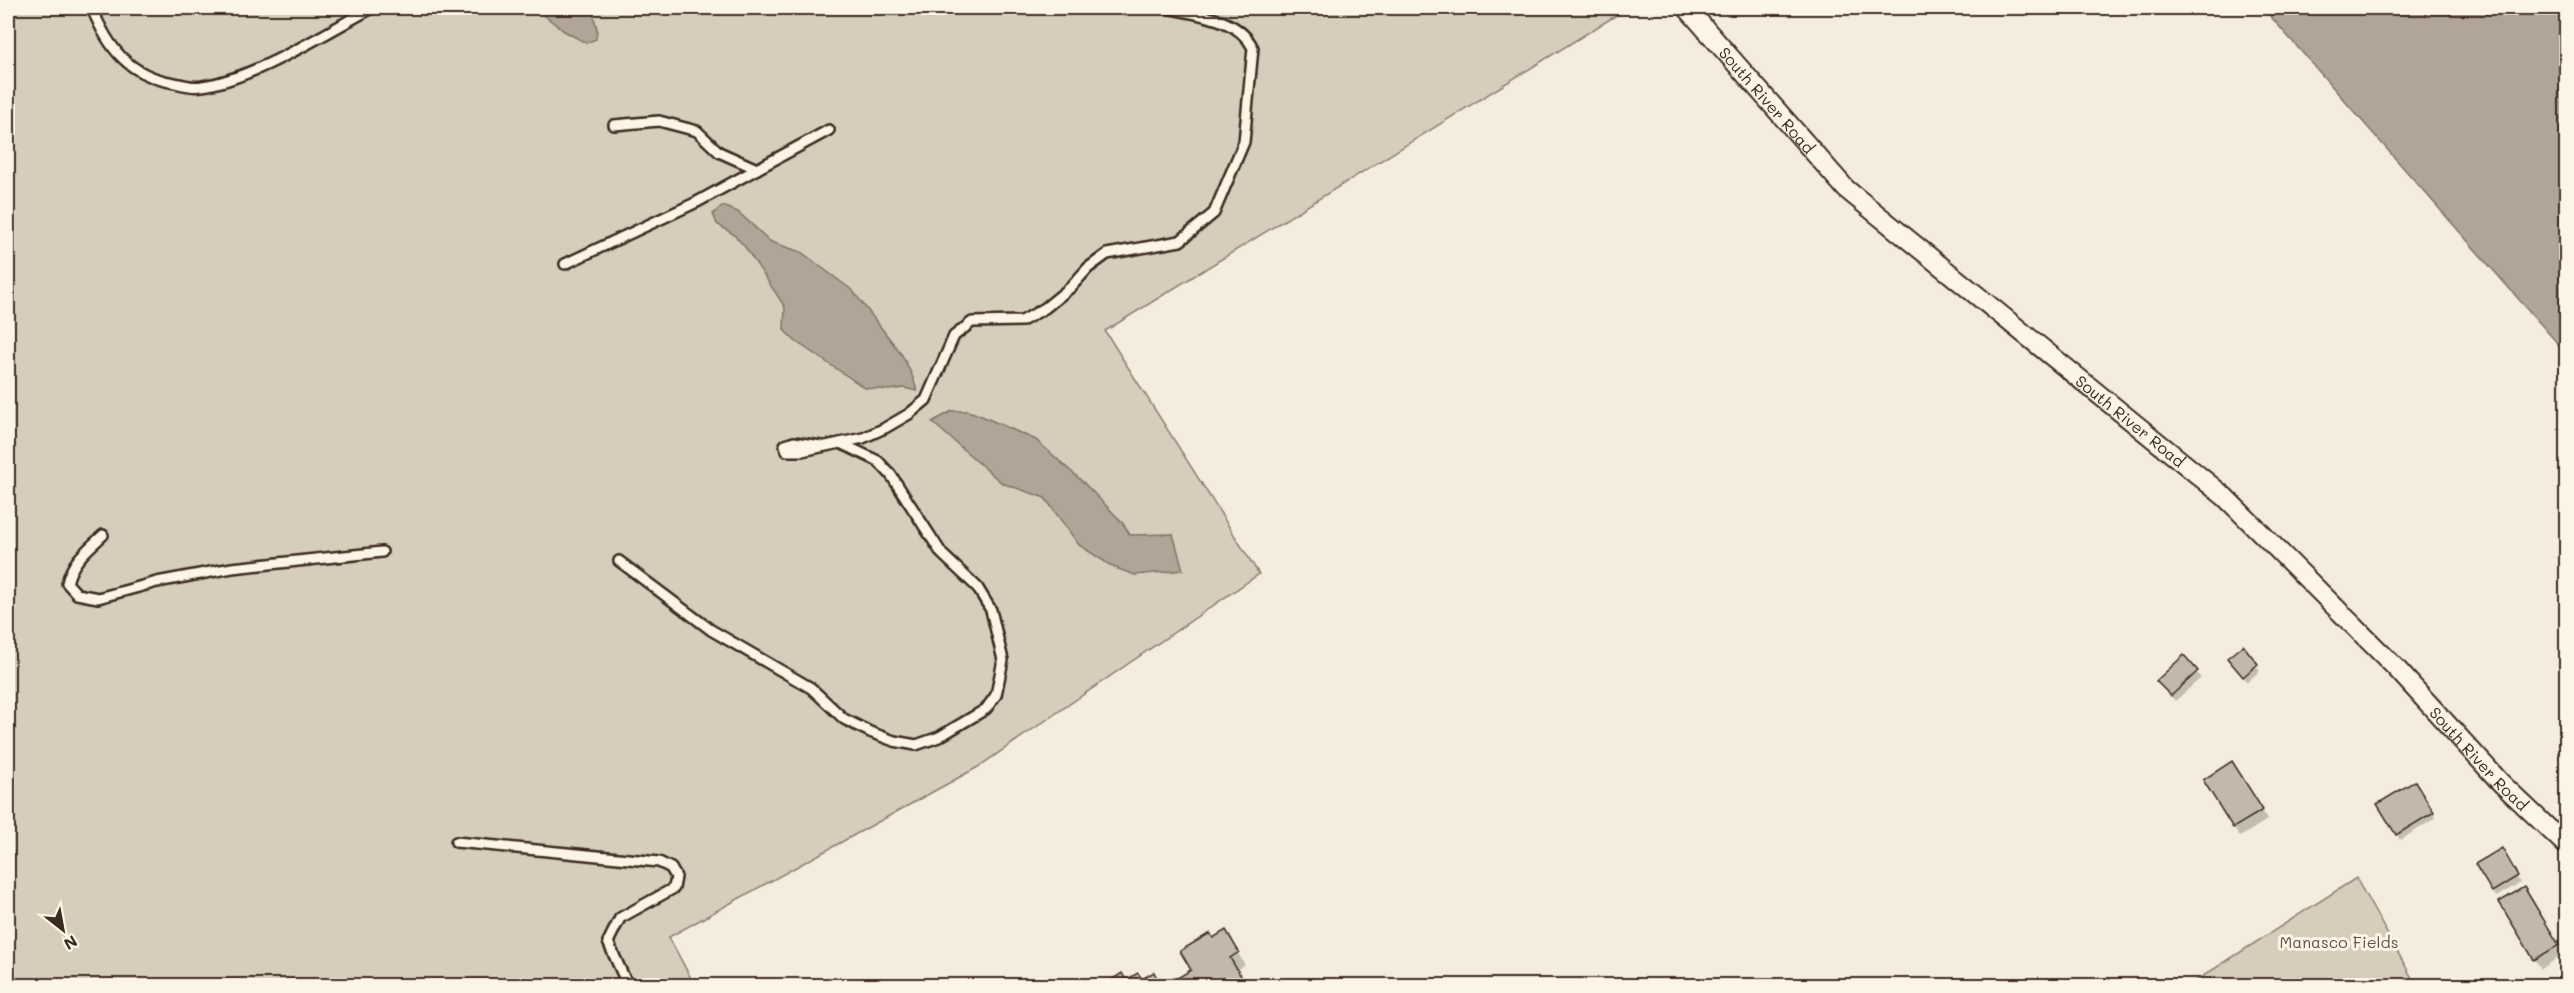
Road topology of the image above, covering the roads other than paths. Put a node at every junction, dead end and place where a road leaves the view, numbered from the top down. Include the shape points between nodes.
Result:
1 (92, 8) edge
2 (372, 8) edge
3 (1167, 8) edge
4 (1686, 8) edge
5 (614, 125) dead end
6 (829, 130) dead end
7 (757, 168) junction
8 (565, 264) dead end
9 (840, 443) junction
10 (821, 446) dead end
11 (103, 536) dead end
12 (382, 552) dead end
13 (619, 561) dead end
14 (456, 842) dead end
15 (2566, 845) edge
16 (628, 986) edge

1 - 2 lane via 110,46 130,66 150,77 200,87 226,81 277,58
3 - 9 lane via 1237,27 1253,48 1244,142 1214,213 1180,241 1107,254 1045,308 1022,321 972,322 954,336 926,400 885,428
4 - 15 street, South River Road via 1846,189 2225,497 2396,668 2501,783
5 - 7 lane via 659,121 697,131 719,152
6 - 7 lane
7 - 8 lane via 697,202
9 - 10 lane
9 - 13 lane via 878,461 891,475 942,554 977,587 991,610 1003,660 996,695 986,709 939,736 916,745 894,741 844,719 811,688 711,630
11 - 12 lane via 78,558 70,571 67,583 77,594 98,598 232,568
14 - 16 lane via 659,862 670,868 676,877 674,888 620,918 608,942

